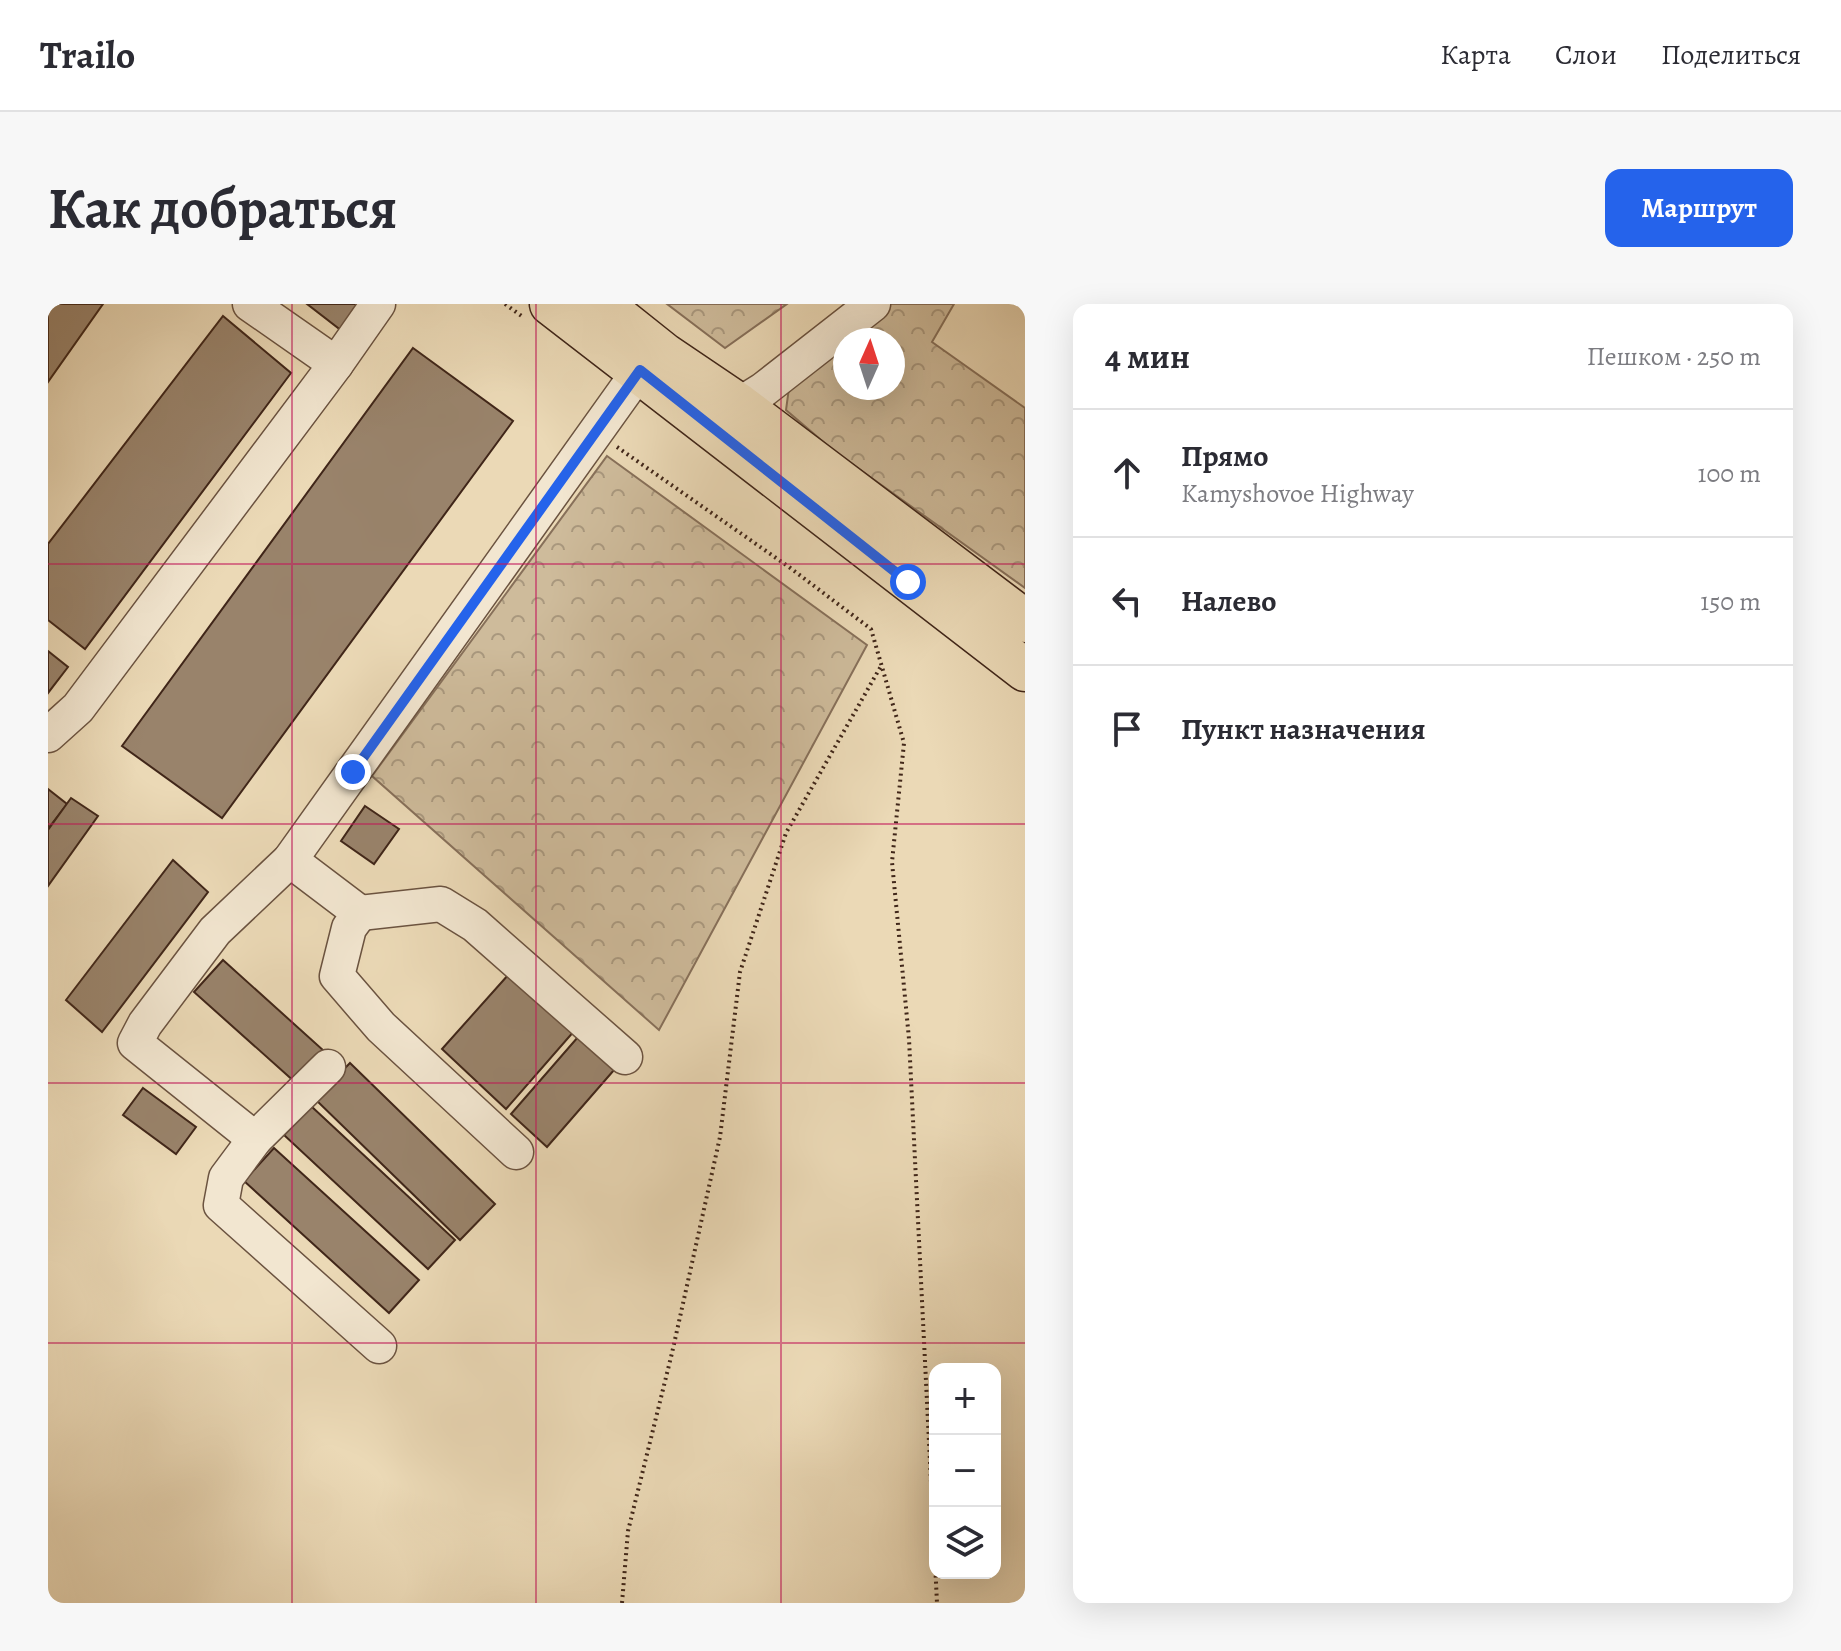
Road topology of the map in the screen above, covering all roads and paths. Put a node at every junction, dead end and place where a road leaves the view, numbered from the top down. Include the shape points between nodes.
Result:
1 (250, 304) edge
2 (378, 304) edge
3 (551, 304) edge
4 (601, 304) edge
5 (873, 304) edge
6 (336, 364) junction
7 (640, 370) junction
8 (739, 405) junction
9 (595, 432) junction
10 (1025, 621) edge
11 (881, 666) junction
12 (1025, 670) edge
13 (48, 735) edge
14 (290, 860) junction
15 (360, 913) junction
16 (625, 1057) dead end
17 (328, 1067) dead end
18 (255, 1139) junction
19 (516, 1152) dead end
20 (379, 1346) dead end
21 (622, 1603) edge
22 (937, 1603) edge

1 - 6 lane
2 - 6 lane
3 - 7 main road
4 - 8 main road
5 - 8 lane
6 - 13 lane via 78,708
7 - 9 lane
7 - 12 main road
8 - 10 main road
9 - 11 path via 871,629
9 - 14 lane
11 - 21 path via 786,833 740,972 720,1137 628,1531
11 - 22 path via 904,743 892,862 909,1039
14 - 15 lane
14 - 18 lane via 215,931 135,1043
15 - 16 lane via 441,904 475,925
15 - 19 lane via 349,928 337,976 381,1027
17 - 18 lane
18 - 20 lane via 226,1178 221,1205

